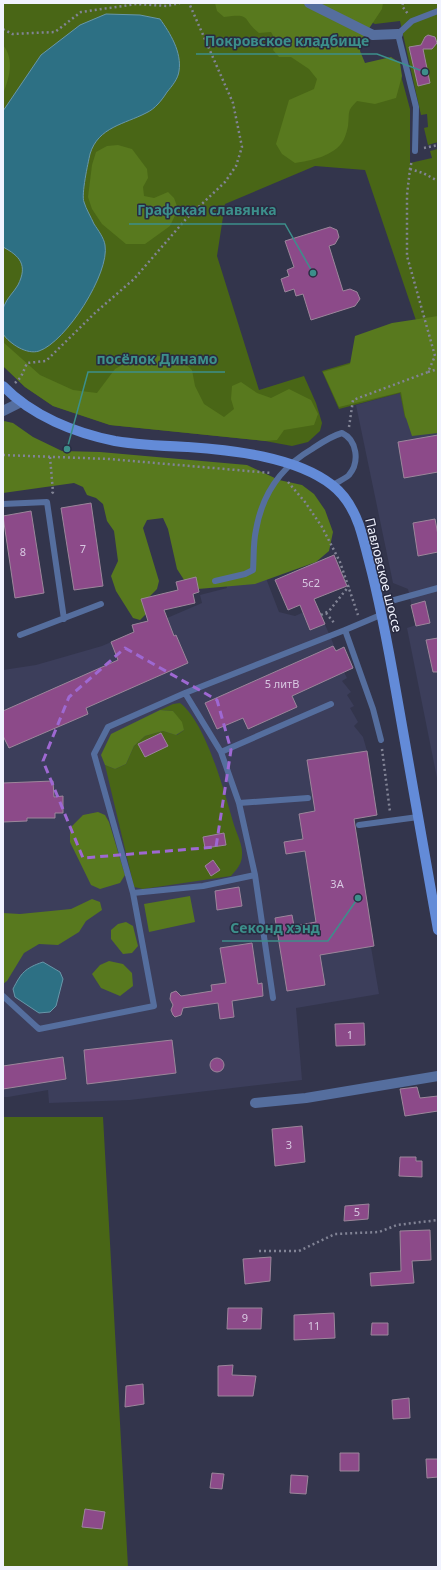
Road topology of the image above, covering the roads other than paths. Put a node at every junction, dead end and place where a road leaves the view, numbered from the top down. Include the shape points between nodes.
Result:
1 (309, 3) edge
2 (438, 11) edge
3 (398, 34) junction
4 (415, 151) road end
5 (5, 389) edge
6 (21, 402) junction
7 (3, 411) edge
8 (290, 464) junction
9 (333, 485) junction
10 (3, 504) edge
11 (215, 580) dead end
12 (438, 588) edge
13 (101, 604) dead end
14 (380, 604) junction
15 (383, 614) junction
16 (64, 619) junction
17 (343, 631) junction
18 (20, 635) dead end
19 (185, 693) junction
20 (331, 704) dead end
21 (380, 740) road end
22 (221, 752) junction
23 (308, 798) dead end
24 (239, 803) junction
25 (418, 817) junction
26 (359, 825) dead end
27 (255, 875) junction
28 (133, 893) junction
29 (438, 930) edge
30 (3, 996) edge
31 (273, 998) dead end
32 (438, 1076) edge
33 (255, 1103) dead end

1 - 3 street via 373,35
2 - 3 lane via 412,22
3 - 4 lane via 416,107
5 - 6 main road, Павловское шоссе
6 - 7 street
6 - 8 main road, Павловское шоссе via 44,416 81,432 116,441 229,451
8 - 9 main road, Павловское шоссе
8 - 9 lane via 334,435 342,433 348,436 356,454 349,475
8 - 11 lane via 278,476 264,503 256,530 253,570
9 - 14 main road, Павловское шоссе via 352,509 359,526
10 - 16 lane via 47,502
12 - 14 lane
13 - 16 lane
14 - 15 main road, Павловское шоссе
15 - 17 lane
15 - 25 main road, Павловское шоссе
16 - 18 lane
17 - 19 lane
17 - 21 lane via 373,709
19 - 22 lane
19 - 28 lane via 108,727 94,754
20 - 22 lane
22 - 24 lane
23 - 24 lane
24 - 27 lane
25 - 26 lane
25 - 29 main road, Павловское шоссе
27 - 28 lane via 203,886
27 - 31 lane
28 - 30 lane via 154,1006 39,1029
32 - 33 street via 306,1098

